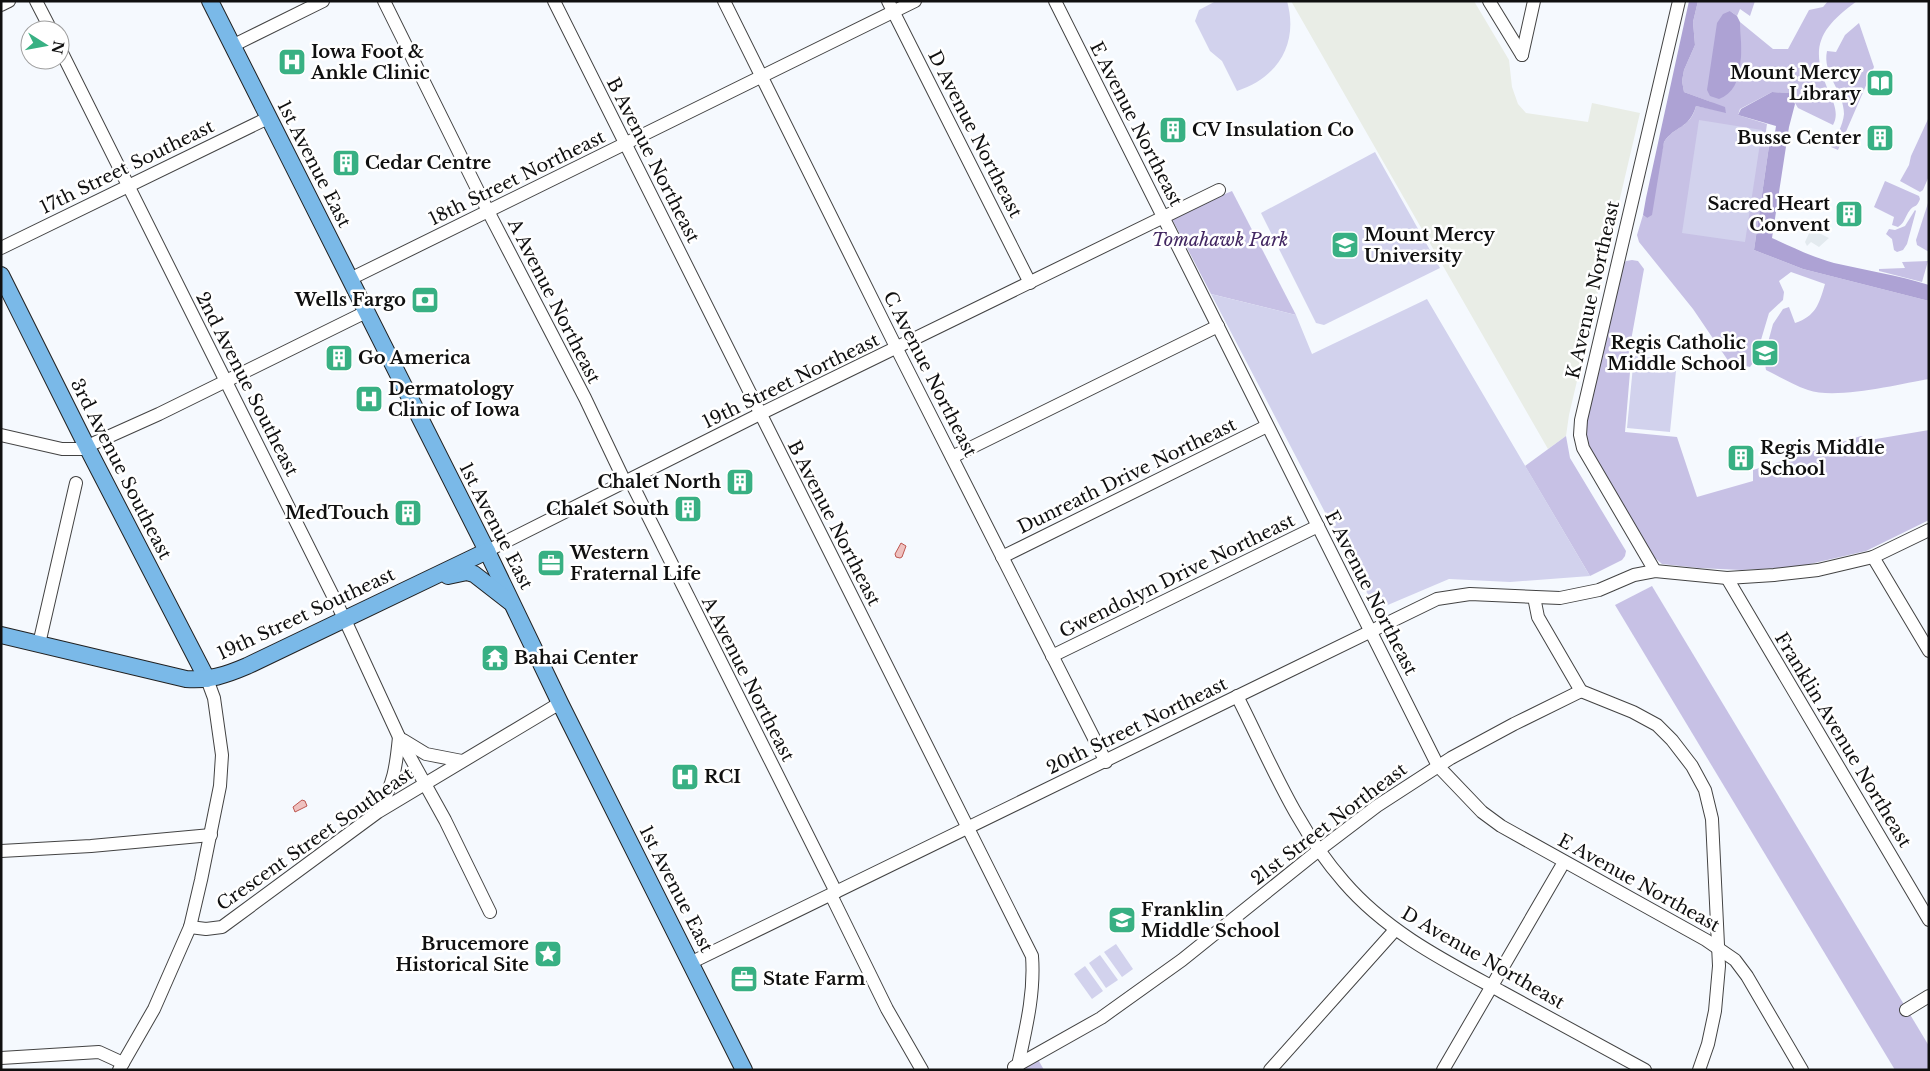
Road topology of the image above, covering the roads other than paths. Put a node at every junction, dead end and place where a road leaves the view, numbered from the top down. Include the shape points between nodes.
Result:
1 (9, 1) edge
2 (36, 1) edge
3 (210, 1) edge
4 (323, 1) edge
5 (384, 1) edge
6 (554, 1) edge
7 (724, 1) edge
8 (915, 1) edge
9 (1055, 1) edge
10 (1489, 1) edge
11 (1534, 1) edge
12 (1679, 1) edge
13 (1, 5) edge
14 (891, 7) edge
15 (46, 20) edge
16 (232, 46) junction
17 (70, 69) edge
18 (762, 77) junction
19 (268, 118) junction
20 (626, 144) junction
21 (128, 186) junction
22 (1219, 190) dead end
23 (488, 211) junction
24 (1163, 218) junction
25 (1, 248) edge
26 (1, 275) edge
27 (350, 279) junction
28 (1030, 283) junction
29 (366, 312) junction
30 (1218, 326) junction
31 (897, 349) junction
32 (225, 380) junction
33 (760, 414) junction
34 (1267, 426) junction
35 (1, 435) edge
36 (87, 448) junction
37 (952, 457) junction
38 (627, 481) junction
39 (76, 483) dead end
40 (1318, 526) junction
41 (1929, 530) edge
42 (487, 551) junction
43 (1002, 557) junction
44 (1873, 557) junction
45 (1654, 572) junction
46 (1727, 578) junction
47 (421, 582) junction
48 (1534, 597) junction
49 (514, 606) junction
50 (345, 620) junction
51 (1371, 631) junction
52 (1, 635) edge
53 (187, 641) junction
54 (39, 644) junction
55 (1929, 651) edge
56 (1052, 656) junction
57 (169, 674) junction
58 (207, 679) junction
59 (1581, 691) junction
60 (1237, 696) junction
61 (560, 703) junction
62 (399, 737) junction
63 (462, 761) junction
64 (1106, 762) junction
65 (1438, 766) junction
66 (424, 783) junction
67 (378, 812) junction
68 (967, 828) junction
69 (211, 835) junction
70 (1319, 850) junction
71 (1, 851) edge
72 (1564, 862) junction
73 (833, 894) junction
74 (490, 912) dead end
75 (1929, 920) edge
76 (190, 926) junction
77 (1395, 930) junction
78 (1719, 948) junction
79 (690, 962) junction
80 (1492, 986) junction
81 (1929, 996) edge
82 (1906, 1010) dead end
83 (1, 1058) edge
84 (121, 1067) edge
85 (1015, 1068) edge
86 (744, 1070) edge
87 (922, 1070) edge
88 (1270, 1070) edge
89 (1443, 1070) edge
90 (1645, 1070) edge
91 (1699, 1070) edge
92 (1802, 1070) edge

1 - 13 street
2 - 15 street
3 - 16 main road, 1st Avenue East
4 - 16 street
5 - 23 street, A Avenue Northeast
6 - 20 street, B Avenue Northeast
7 - 18 street, C Avenue Northeast
8 - 14 street, 18th Street Northeast
9 - 24 street, E Avenue Northeast
10 - 11 street via 1522,55
12 - 45 street, K Avenue Northeast via 1581,420 1583,448
14 - 18 street, 18th Street Northeast
14 - 28 street, D Avenue Northeast
16 - 19 main road, 1st Avenue East
17 - 21 street, 2nd Avenue Southeast
18 - 20 street, 18th Street Northeast
18 - 31 street, C Avenue Northeast
19 - 21 street, 17th Street Southeast
19 - 27 main road, 1st Avenue East
20 - 23 street, 18th Street Northeast
20 - 33 street, B Avenue Northeast
21 - 25 street, 17th Street Southeast
21 - 32 street, 2nd Avenue Southeast
22 - 24 street, 19th Street Northeast
23 - 27 street, 18th Street Northeast
23 - 38 street, A Avenue Northeast
24 - 28 street, 19th Street Northeast
24 - 30 street, E Avenue Northeast
26 - 36 main road, 3rd Avenue Southeast
27 - 29 main road, 1st Avenue East
28 - 31 street, 19th Street Northeast
29 - 32 street
29 - 42 main road, 1st Avenue East
30 - 34 street, E Avenue Northeast
30 - 37 street
31 - 33 street, 19th Street Northeast
31 - 37 street, C Avenue Northeast
32 - 36 street
32 - 50 street, 2nd Avenue Southeast
33 - 38 street, 19th Street Northeast
33 - 68 street, B Avenue Northeast
34 - 40 street, E Avenue Northeast
34 - 43 street, Dunreath Drive Northeast
35 - 36 street via 62,449
36 - 53 main road, 3rd Avenue Southeast
37 - 43 street, C Avenue Northeast
38 - 42 street, 19th Street Northeast
38 - 73 street, A Avenue Northeast
39 - 54 street
40 - 51 street, E Avenue Northeast
40 - 56 street, Gwendolyn Drive Northeast
41 - 44 street, 20th Street Northeast
42 - 47 main road, 19th Street Southeast
42 - 49 main road, 1st Avenue East
43 - 56 street, C Avenue Northeast
44 - 46 street, 20th Street Northeast via 1818,570
44 - 55 street
45 - 46 street, 20th Street Northeast
45 - 48 street, 20th Street Northeast via 1634,575 1580,595
46 - 75 street, Franklin Avenue Northeast
47 - 49 main road, 19th Street Southeast via 470,572
47 - 50 main road, 19th Street Southeast
48 - 51 street, 20th Street Northeast via 1447,596
48 - 59 street via 1538,617
49 - 61 main road, 1st Avenue East
50 - 58 main road, 19th Street Southeast via 234,672
50 - 62 street, 2nd Avenue Southeast
51 - 60 street, 20th Street Northeast
51 - 65 street, E Avenue Northeast
52 - 54 main road, 19th Street Southeast
53 - 57 main road via 186,667 180,673
53 - 58 main road, 3rd Avenue Southeast
54 - 57 main road, 19th Street Southeast
56 - 64 street, C Avenue Northeast
57 - 58 main road, 19th Street Southeast via 186,679
58 - 69 street via 214,698 222,755
59 - 65 street, 21st Street Northeast
59 - 78 street via 1657,725 1692,766 1705,790 1712,818
60 - 64 street, 20th Street Northeast
60 - 70 street, D Avenue Northeast via 1300,820
61 - 63 street, Crescent Street Southeast
61 - 79 main road, 1st Avenue East
62 - 63 street via 426,754
62 - 66 street, 2nd Avenue Southeast
62 - 67 street, 2nd Avenue Southeast via 391,788
63 - 66 street, Crescent Street Southeast
64 - 68 street, 20th Street Northeast
65 - 70 street, 21st Street Northeast
65 - 72 street, E Avenue Northeast via 1482,812
66 - 67 street, Crescent Street Southeast
66 - 74 street, 2nd Avenue Southeast
67 - 76 street, Crescent Street Southeast via 222,926 206,929
68 - 73 street, 20th Street Northeast
68 - 85 street, B Avenue Northeast via 1032,956 1032,994
69 - 71 street
69 - 76 street
70 - 77 street, D Avenue Northeast via 1353,893
70 - 85 street, 21st Street Northeast via 1182,960 1101,1018
72 - 78 street, E Avenue Northeast
72 - 80 street
73 - 79 street, 20th Street Northeast
73 - 87 street, A Avenue Northeast via 887,1009
76 - 84 street via 154,1009
77 - 80 street, D Avenue Northeast
77 - 88 street
78 - 91 street via 1715,1011
78 - 92 street, E Avenue Northeast via 1735,960 1747,976
79 - 86 main road, 1st Avenue East
80 - 89 street
80 - 90 street, D Avenue Northeast
81 - 82 street
83 - 84 street via 99,1052

